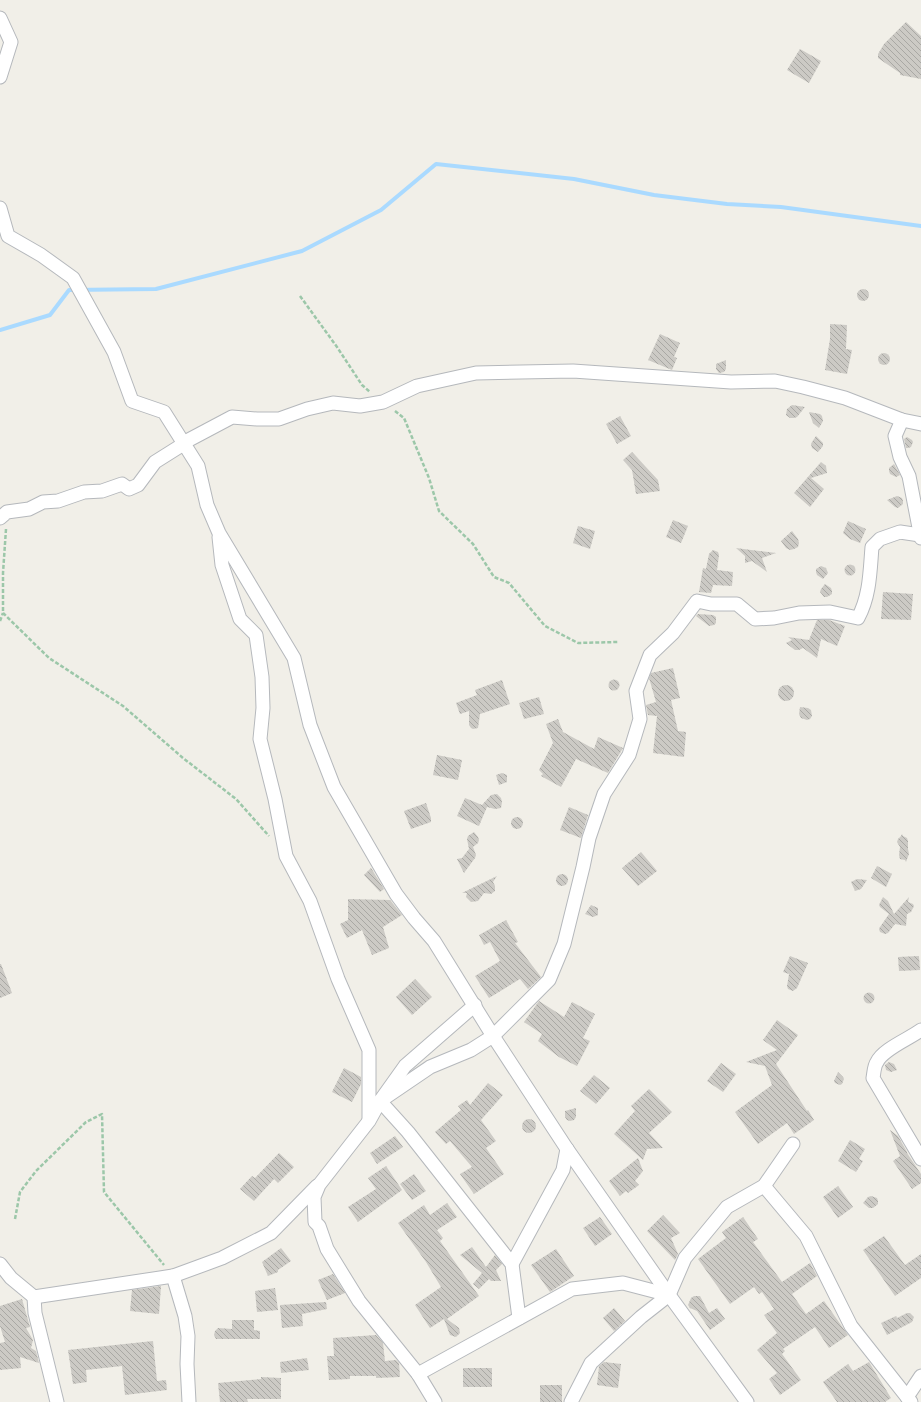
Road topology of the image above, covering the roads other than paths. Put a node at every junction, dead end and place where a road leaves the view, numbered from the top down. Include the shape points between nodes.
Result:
1 (0, 18) edge
2 (0, 76) edge
3 (0, 208) edge
4 (902, 420) junction
5 (921, 424) edge
6 (183, 443) junction
7 (3, 515) edge
8 (219, 533) junction
9 (921, 537) edge
10 (475, 1005) junction
11 (921, 1030) edge
12 (493, 1036) junction
13 (380, 1101) junction
14 (369, 1121) junction
15 (793, 1144) dead end
16 (567, 1148) junction
17 (921, 1159) edge
18 (319, 1185) junction
19 (764, 1186) junction
20 (0, 1264) edge
21 (512, 1264) junction
22 (173, 1276) junction
23 (669, 1296) junction
24 (34, 1297) junction
25 (519, 1318) junction
26 (418, 1374) junction
27 (921, 1376) edge
28 (909, 1400) edge
29 (57, 1402) edge
30 (189, 1402) edge
31 (435, 1402) edge
32 (571, 1402) edge
33 (746, 1402) edge

1 - 2 street via 11,42
3 - 6 street via 8,236 41,254 73,278 114,352 132,401 164,412
4 - 5 street
4 - 6 street via 845,398 775,381 731,382 573,371 476,373 417,386 383,402 360,406 333,403 279,418 232,417
4 - 9 street via 895,436 900,457 909,476
6 - 7 street via 155,462 138,485 129,489 122,484 102,491 84,492 58,501 43,502 29,509
6 - 8 street via 198,466 207,505
8 - 10 street via 294,658 310,725 334,787 396,894 434,941
8 - 14 street via 222,564 240,619 256,635 262,677 260,739 276,799 286,856 310,901 338,979 369,1050
9 - 12 street via 900,532 880,539 872,547 865,605 858,618 830,612 755,618 737,604 696,601 673,633 650,656 636,691 640,718 629,755 604,794 589,838 564,944 548,980
10 - 12 street
10 - 13 street via 405,1066
11 - 17 street via 890,1048 877,1062 873,1078
12 - 13 street via 471,1050 430,1067
12 - 16 street
13 - 14 street
13 - 21 street via 408,1132
14 - 18 street
15 - 19 street
16 - 21 street via 563,1170
16 - 23 street
18 - 22 street via 271,1233 222,1258
18 - 26 street via 314,1197 315,1222 319,1226 326,1250 358,1301
19 - 23 street via 727,1207 685,1258
19 - 28 street via 806,1236 851,1326
20 - 24 street via 11,1278
21 - 25 street
22 - 24 street
22 - 30 street via 188,1336
23 - 25 street via 623,1283 572,1290
23 - 32 street via 641,1317 591,1363
23 - 33 street
24 - 29 street via 35,1313
25 - 26 street
26 - 31 street
27 - 28 street

